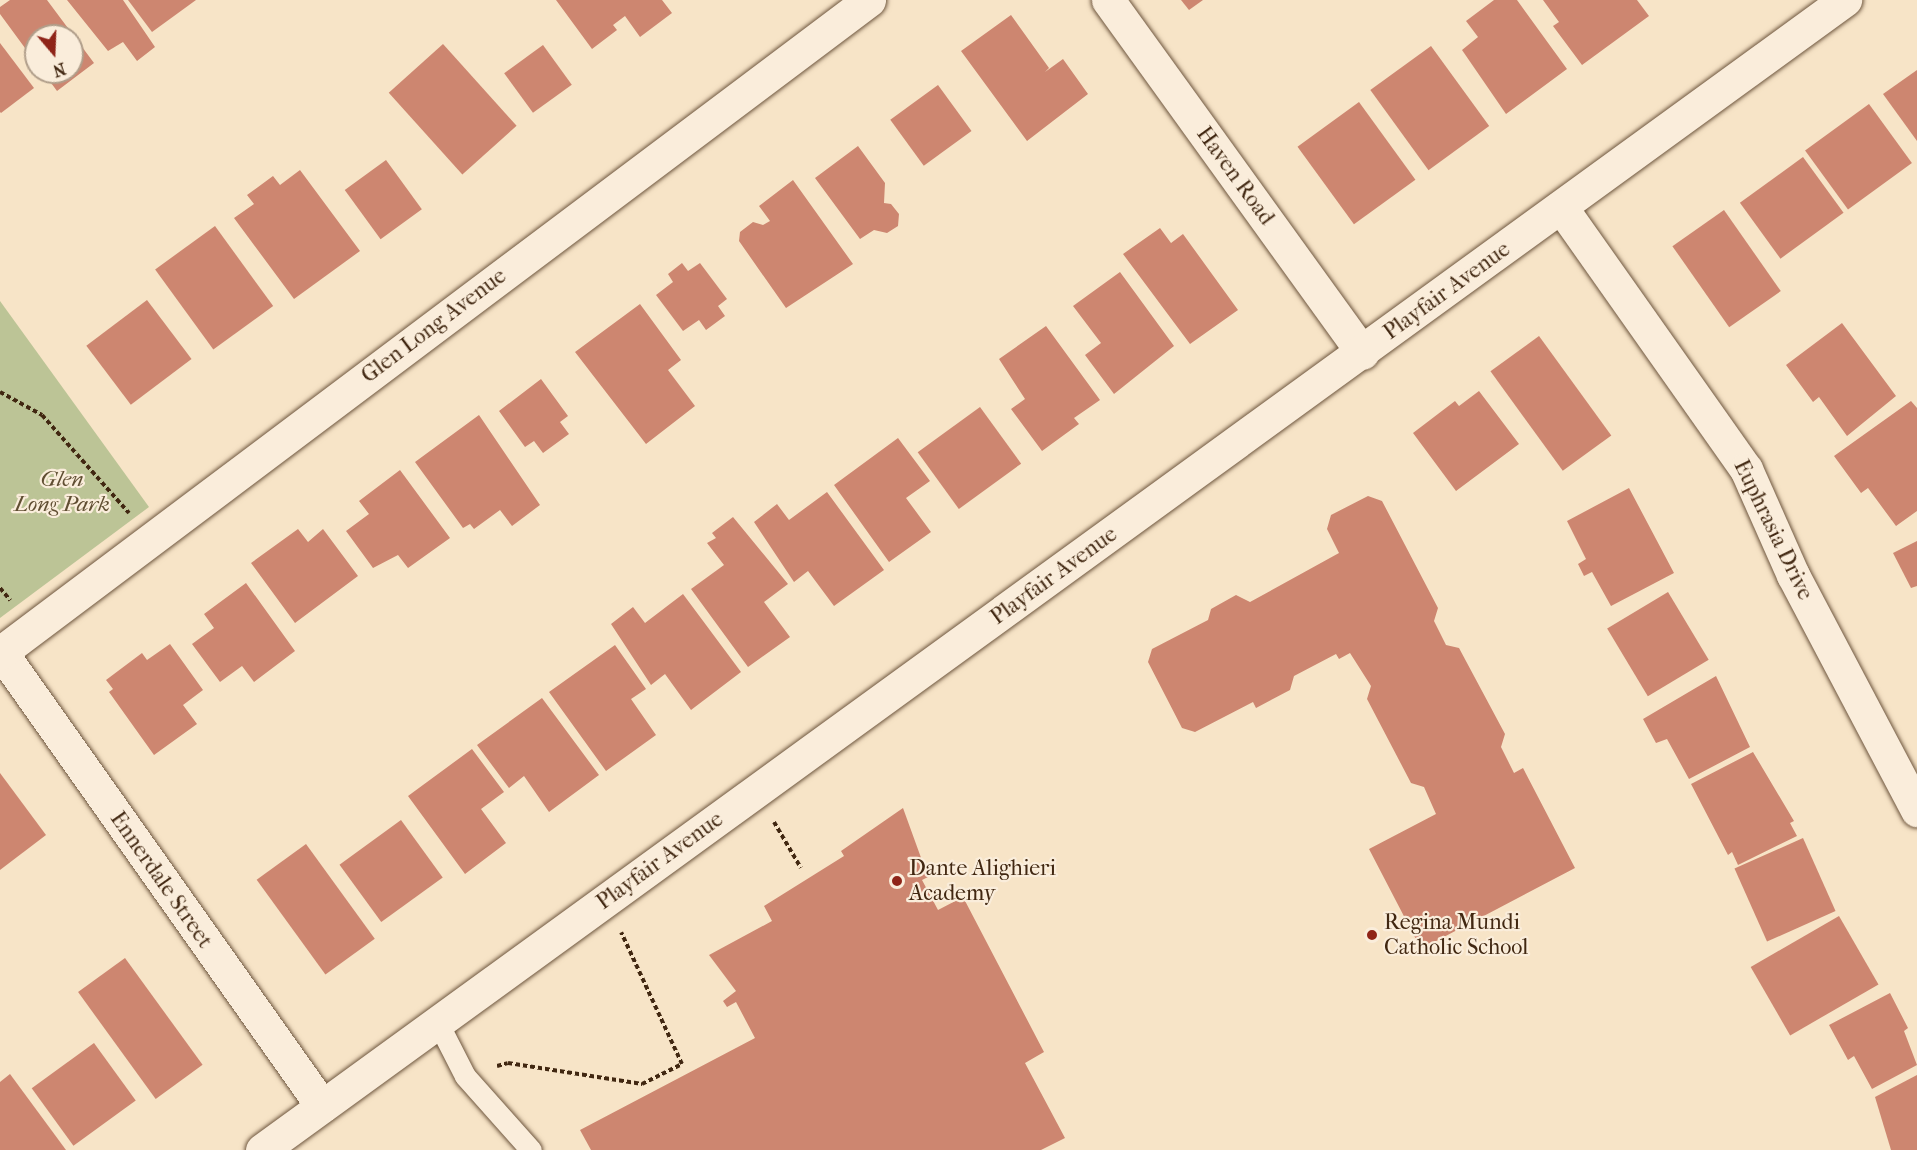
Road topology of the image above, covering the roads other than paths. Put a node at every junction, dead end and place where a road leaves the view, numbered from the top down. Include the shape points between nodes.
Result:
1 (869, 0) edge
2 (1108, 0) edge
3 (1845, 0) edge
4 (1561, 207) junction
5 (1363, 353) junction
6 (0, 653) edge
7 (1917, 810) edge
8 (438, 1023) junction
9 (322, 1107) junction
10 (262, 1150) edge
11 (531, 1150) edge

1 - 6 street, Glen Long Avenue
2 - 5 street, Haven Road
3 - 4 street, Playfair Avenue
4 - 5 street, Playfair Avenue
4 - 7 street, Euphrasia Drive via 1746,469 1793,575
5 - 8 street, Playfair Avenue
6 - 9 street, Ennerdale Street
8 - 9 street, Playfair Avenue
8 - 11 lane via 465,1076
9 - 10 street, Playfair Avenue

